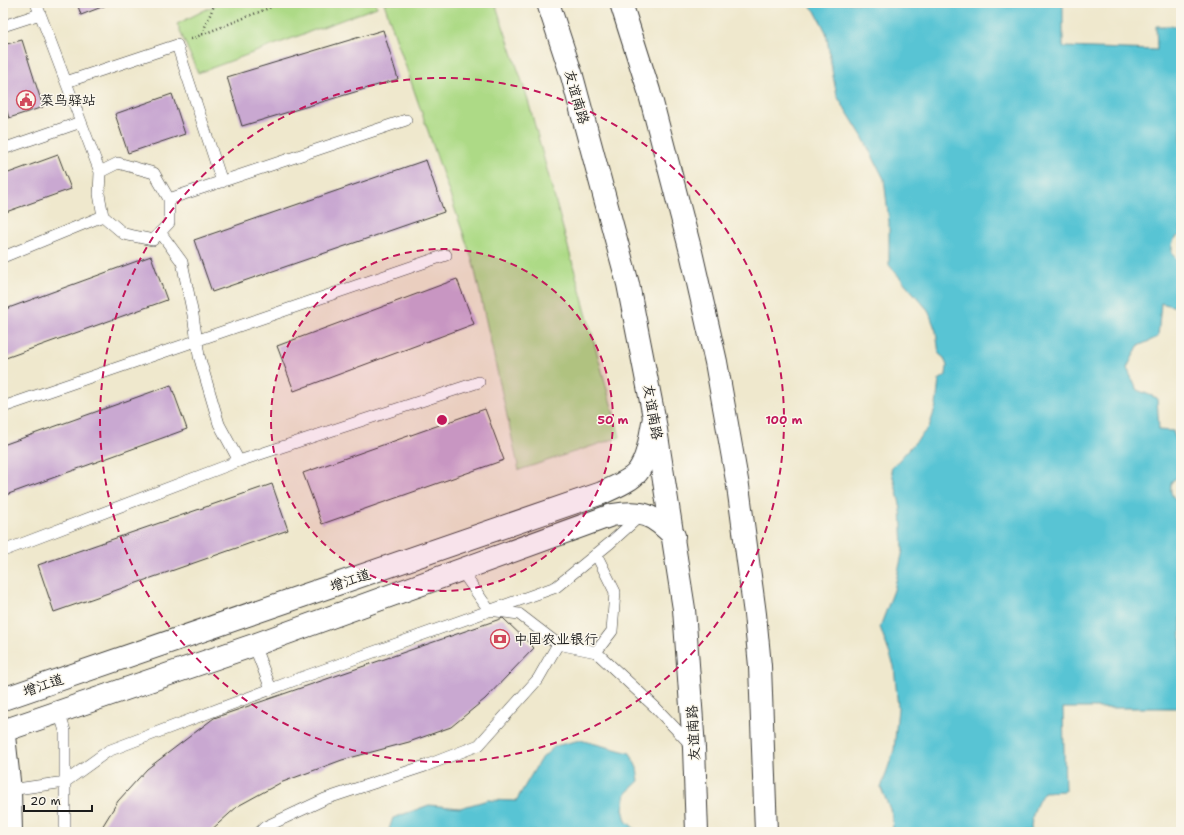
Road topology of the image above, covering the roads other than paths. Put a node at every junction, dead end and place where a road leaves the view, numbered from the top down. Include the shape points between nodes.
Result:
1 (36, 3) edge
2 (548, 3) edge
3 (621, 3) edge
4 (40, 14) junction
5 (3, 26) edge
6 (66, 82) junction
7 (406, 120) dead end
8 (81, 122) junction
9 (3, 149) edge
10 (100, 172) junction
11 (222, 182) junction
12 (169, 199) junction
13 (103, 216) junction
14 (160, 232) junction
15 (446, 255) dead end
16 (3, 257) edge
17 (196, 340) junction
18 (479, 382) dead end
19 (3, 407) edge
20 (654, 417) junction
21 (239, 461) junction
22 (643, 513) junction
23 (674, 536) junction
24 (3, 551) edge
25 (596, 554) junction
26 (461, 570) junction
27 (489, 610) junction
28 (558, 644) junction
29 (254, 645) junction
30 (596, 652) junction
31 (271, 689) junction
32 (3, 699) edge
33 (59, 712) junction
34 (3, 730) edge
35 (694, 748) junction
36 (65, 782) junction
37 (10, 790) junction
38 (11, 832) edge
39 (64, 832) edge
40 (260, 832) edge
41 (697, 832) edge
42 (766, 832) edge

1 - 4 lane
2 - 20 main road, 友谊南路 via 572,76 628,284
3 - 42 main road via 650,91 716,362 736,479 760,666
4 - 5 lane
4 - 6 lane
6 - 8 lane
6 - 11 lane via 176,44
7 - 11 lane
8 - 9 lane
8 - 10 lane
10 - 12 lane via 118,163 154,173
10 - 13 lane via 99,194
11 - 12 lane
12 - 14 lane via 168,223
13 - 14 lane via 124,234 153,240
13 - 16 lane
14 - 17 lane via 182,262
15 - 17 lane
17 - 19 lane
17 - 21 lane via 219,424
18 - 21 lane
20 - 23 main road, 友谊南路
20 - 32 main road, 增江道 via 646,454 639,471 602,493
21 - 24 lane
22 - 23 main road via 659,521
22 - 25 lane
22 - 26 main road, 增江道 via 612,515
23 - 35 main road, 友谊南路 via 684,609
25 - 27 lane via 556,587
25 - 30 lane via 614,592 612,631
26 - 27 lane
26 - 29 main road, 增江道
27 - 28 lane via 519,614
27 - 31 lane
28 - 30 lane
28 - 40 lane via 538,679 479,745 325,799 265,826
29 - 31 lane
29 - 33 main road, 增江道
30 - 35 lane
31 - 36 lane via 108,751
33 - 34 main road, 增江道
33 - 36 lane via 65,731
34 - 37 main road
35 - 41 main road, 友谊南路
36 - 37 lane
36 - 39 lane
37 - 38 main road

